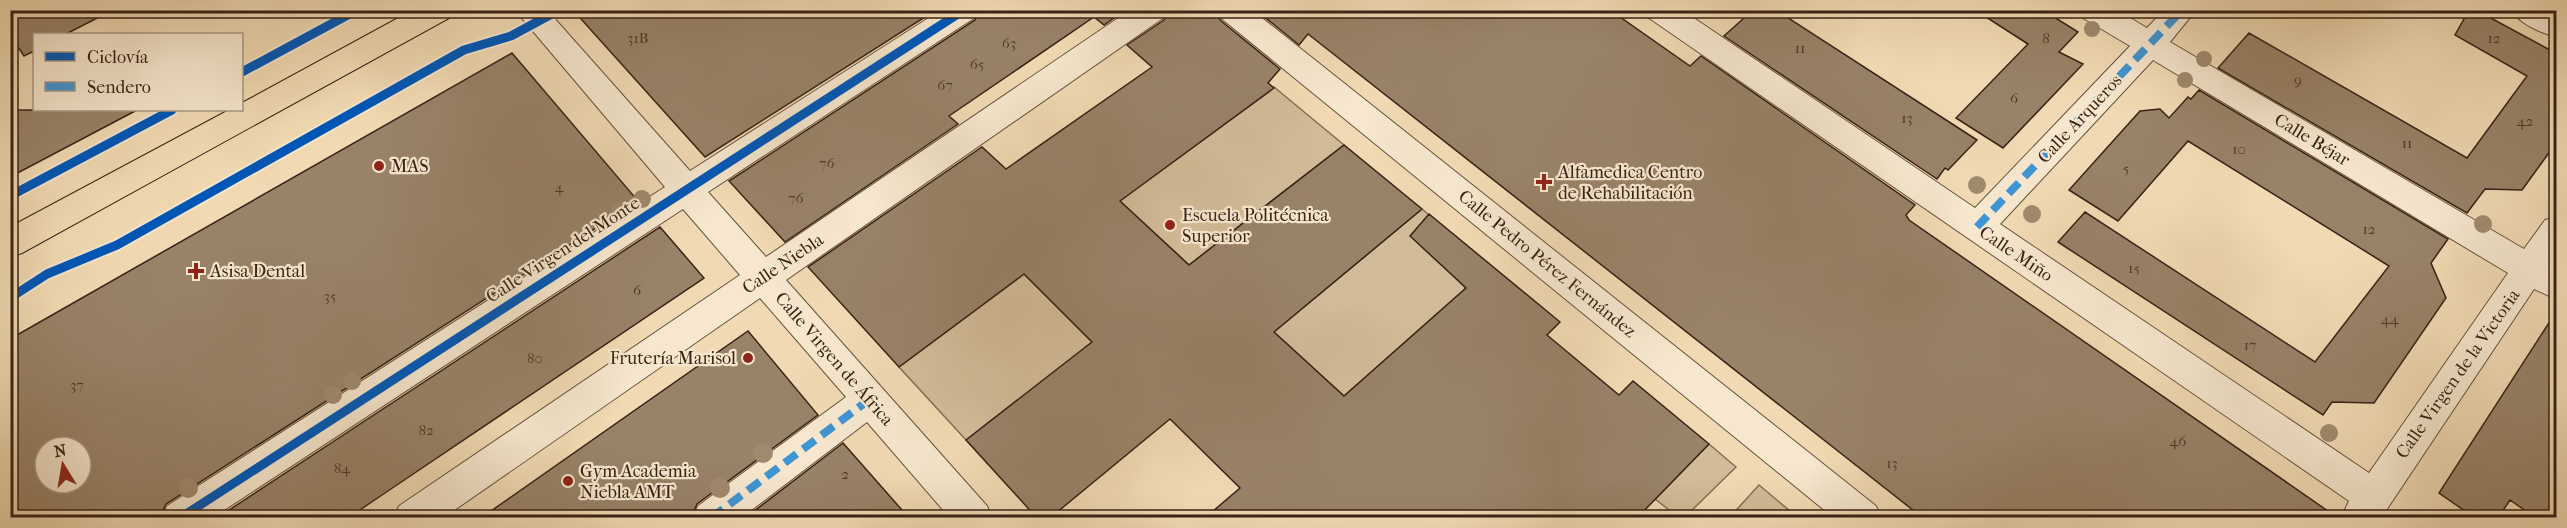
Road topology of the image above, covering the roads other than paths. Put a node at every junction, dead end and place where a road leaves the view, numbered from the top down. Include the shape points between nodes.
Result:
1 (439, 10) edge
2 (529, 10) edge
3 (964, 10) edge
4 (1153, 10) edge
5 (1231, 10) edge
6 (2093, 10) edge
7 (2182, 10) edge
8 (2526, 10) edge
9 (1665, 12) edge
10 (2556, 26) edge
11 (2150, 45) junction
12 (686, 190) junction
13 (1977, 227) junction
14 (2556, 230) edge
15 (10, 243) edge
16 (763, 277) junction
17 (2543, 277) edge
18 (870, 399) junction
19 (2366, 507) edge
20 (180, 518) edge
21 (412, 518) edge
22 (711, 518) edge
23 (974, 518) edge
24 (1863, 518) edge

1 - 15 main road
2 - 12 street, Calle Virgen de África
3 - 12 street, Calle Virgen del Monte
4 - 16 street, Calle Niebla
5 - 24 street, Calle Pedro Pérez Fernández
6 - 11 street, Calle Béjar
7 - 11 street, Calle Arqueros
8 - 10 street
9 - 13 street, Calle Miño
11 - 13 street, Calle Arqueros
11 - 17 street, Calle Béjar
12 - 16 street, Calle Virgen de África
12 - 20 street, Calle Virgen del Monte
13 - 19 street, Calle Miño
14 - 17 street, Calle Virgen de la Victoria
16 - 18 street, Calle Virgen de África
16 - 21 street, Calle Niebla
17 - 19 street, Calle Virgen de la Victoria
18 - 22 street
18 - 23 street, Calle Virgen de África

